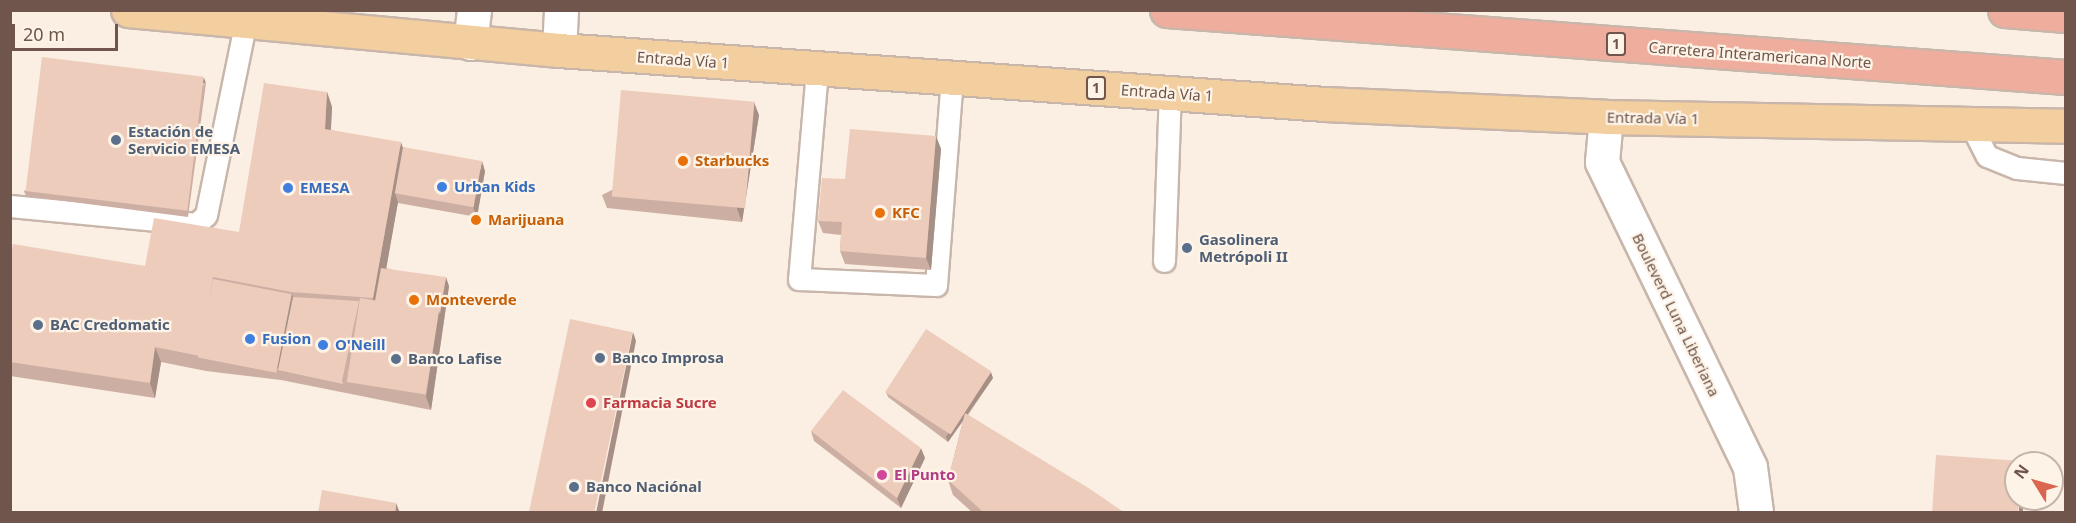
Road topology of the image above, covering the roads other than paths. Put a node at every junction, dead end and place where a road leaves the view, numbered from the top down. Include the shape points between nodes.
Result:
1 (128, 10) edge
2 (474, 10) edge
3 (561, 10) edge
4 (1167, 10) edge
5 (2006, 10) edge
6 (2066, 15) edge
7 (246, 20) junction
8 (470, 43) junction
9 (559, 50) junction
10 (817, 70) junction
11 (2066, 77) edge
12 (952, 78) junction
13 (1170, 93) junction
14 (1606, 117) junction
15 (1970, 123) junction
16 (2066, 126) edge
17 (2066, 173) edge
18 (10, 207) edge
19 (1164, 261) dead end
20 (1756, 513) edge

1 - 7 main road, Entrada Vía 1 / 1
2 - 8 street
3 - 9 street
4 - 11 highway, Carretera Interamericana Norte / 1
5 - 6 highway
7 - 8 main road, Entrada Vía 1 / 1
7 - 18 lane via 206,214 196,224
8 - 9 main road, Entrada Vía 1 / 1
9 - 10 main road, Entrada Vía 1 / 1
10 - 12 main road, Entrada Vía 1 / 1
10 - 12 lane via 799,279 936,285
12 - 13 main road, Entrada Vía 1 / 1
13 - 14 main road, Entrada Vía 1 / 1
13 - 19 lane
14 - 15 main road, Entrada Vía 1 / 1
14 - 20 street, Bouleverd Luna Liberiana via 1602,162 1750,467
15 - 16 main road, Entrada Vía 1 / 1
15 - 17 lane via 1987,156 2017,168

